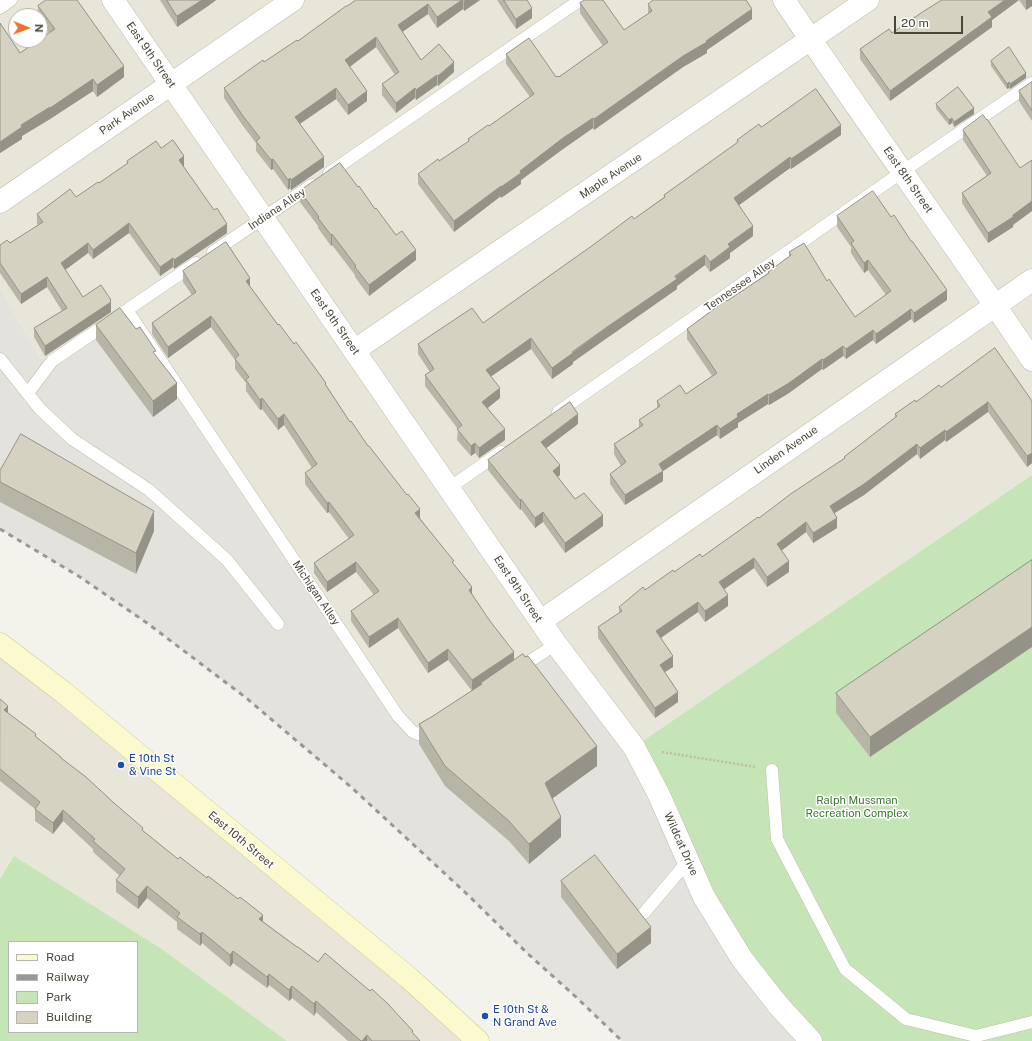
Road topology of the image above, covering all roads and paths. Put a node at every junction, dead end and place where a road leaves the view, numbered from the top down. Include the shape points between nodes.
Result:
1 (11, 0) edge
2 (113, 0) edge
3 (293, 0) edge
4 (580, 0) edge
5 (784, 0) edge
6 (868, 0) edge
7 (0, 8) edge
8 (810, 39) junction
9 (1032, 83) edge
10 (171, 84) junction
11 (902, 172) junction
12 (0, 202) edge
13 (264, 218) junction
14 (1032, 280) edge
15 (995, 305) junction
16 (127, 310) junction
17 (354, 350) junction
18 (0, 359) edge
19 (1032, 360) edge
20 (28, 393) junction
21 (546, 420) edge
22 (507, 447) edge
23 (449, 488) junction
24 (540, 621) junction
25 (278, 624) dead end
26 (0, 644) edge
27 (556, 644) junction
28 (510, 674) edge
29 (441, 721) edge
30 (634, 747) junction
31 (772, 770) joint
32 (688, 861) junction
33 (644, 913) dead end
34 (1032, 1022) edge
35 (478, 1041) edge
36 (812, 1041) edge

1 - 7 lane
2 - 10 street, East 9th Street
3 - 10 street, Park Avenue
4 - 13 lane, Indiana Alley
5 - 8 street, East 8th Street
6 - 8 street, Maple Avenue
8 - 11 street, East 8th Street
8 - 17 street, Maple Avenue
9 - 11 lane, Tennessee Alley
10 - 12 street, Park Avenue
10 - 13 street, East 9th Street
11 - 15 street, East 8th Street
11 - 21 lane, Tennessee Alley
13 - 16 lane, Indiana Alley
13 - 17 street, East 9th Street
14 - 15 street, Linden Avenue
15 - 19 street, East 8th Street
15 - 24 street, Linden Avenue
16 - 20 lane, Indiana Alley via 52,361
16 - 29 lane, Michigan Alley via 398,716 418,734
17 - 23 street, East 9th Street
18 - 20 lane
20 - 25 lane via 40,409 72,439 149,490 227,560
22 - 23 lane
23 - 24 street, East 9th Street
24 - 27 street, East 9th Street
26 - 35 main road, East 10th Street via 63,692 409,978
27 - 28 lane
27 - 30 street, Wildcat Drive
30 - 31 path
30 - 32 street, Wildcat Drive via 659,795
31 - 34 lane via 777,838 845,969 906,1019 976,1036
32 - 33 lane
32 - 36 street, Wildcat Drive via 704,898 742,959 778,1005

